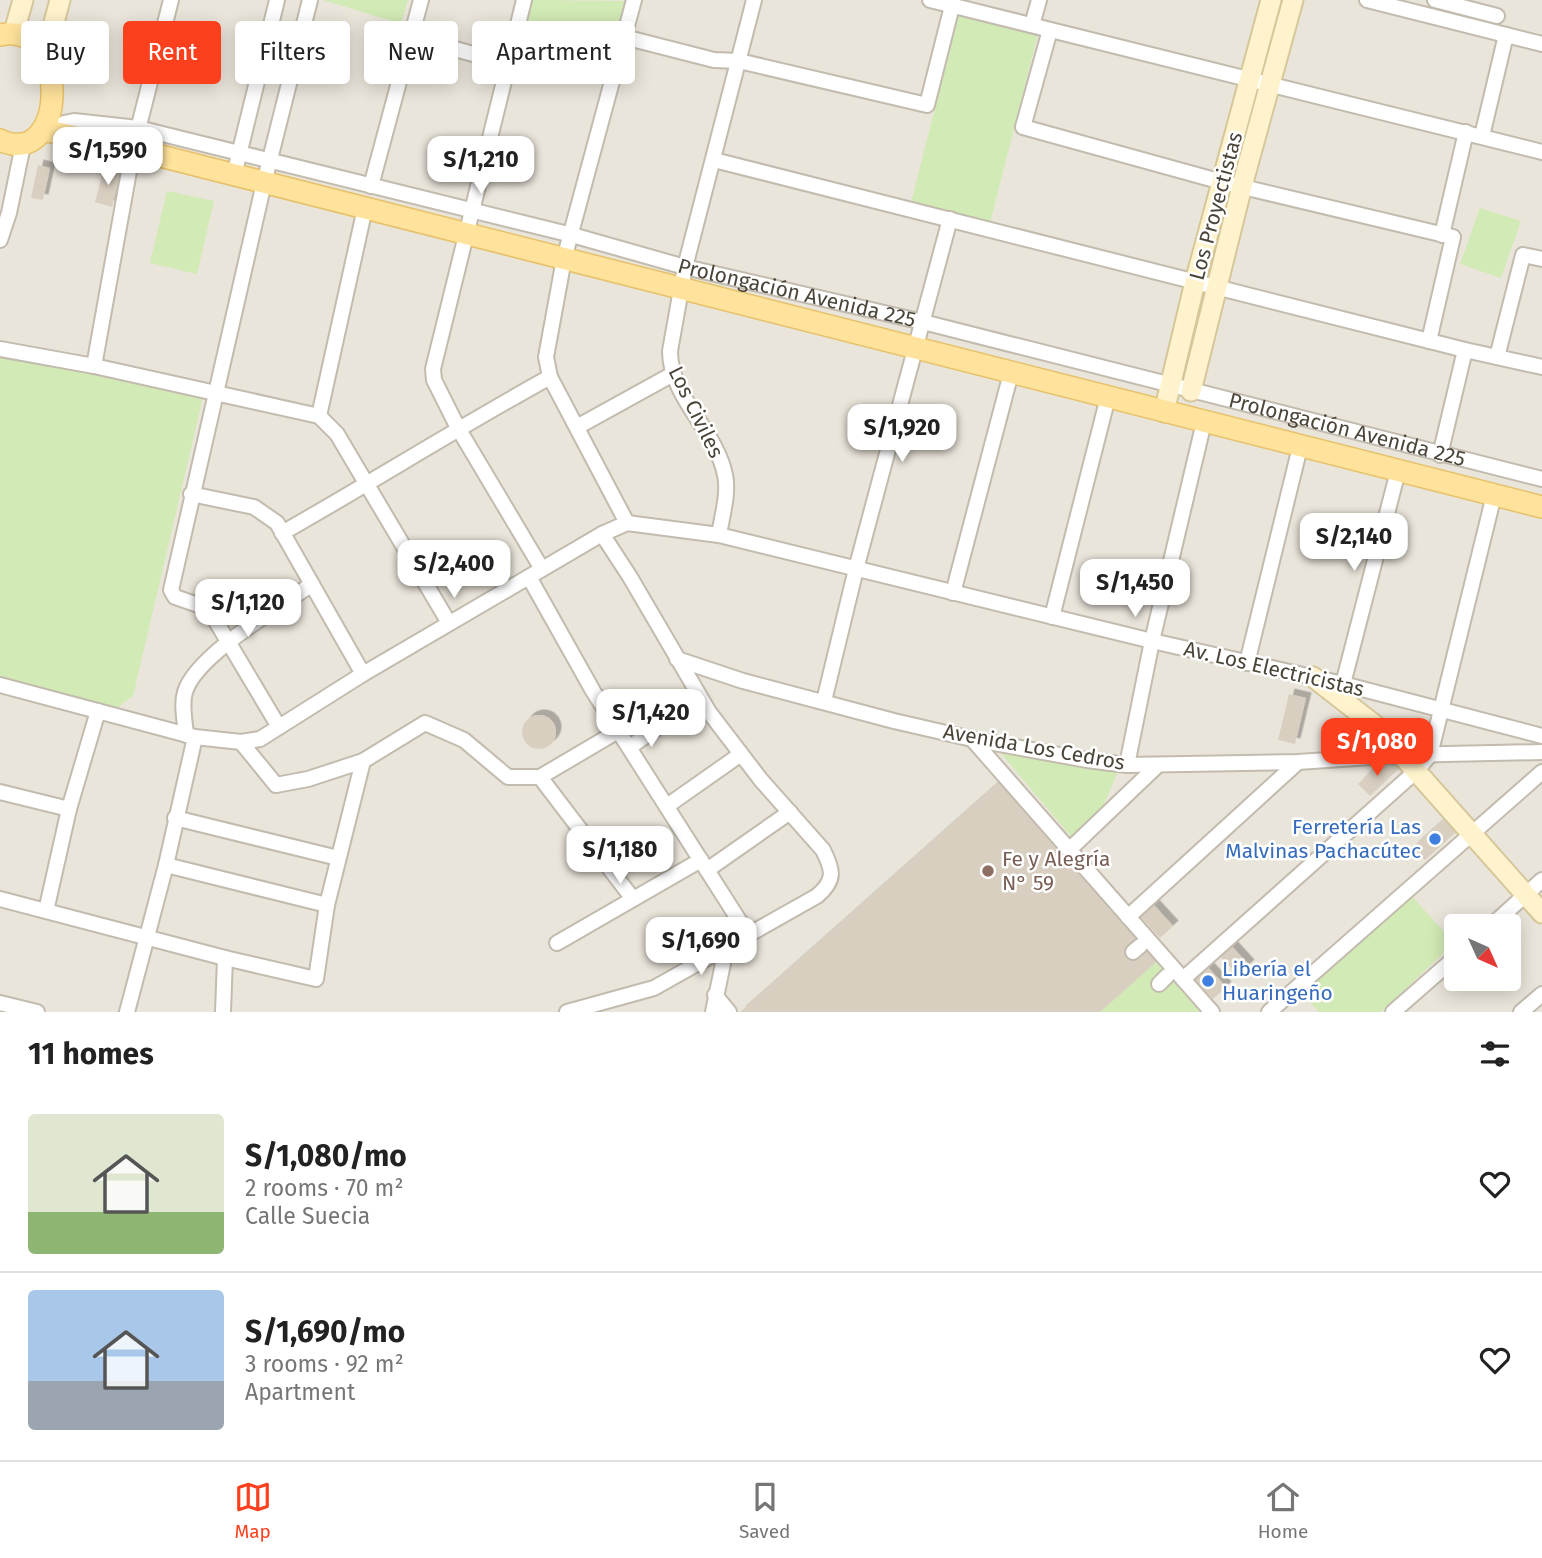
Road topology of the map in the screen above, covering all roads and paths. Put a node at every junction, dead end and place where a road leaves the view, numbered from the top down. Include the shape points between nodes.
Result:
1 (23, 0) edge
2 (60, 0) edge
3 (171, 0) edge
4 (310, 0) edge
5 (421, 0) edge
6 (524, 0) edge
7 (634, 0) edge
8 (754, 0) edge
9 (930, 0) edge
10 (1039, 0) edge
11 (1271, 0) edge
12 (1293, 0) edge
13 (1367, 0) edge
14 (1435, 0) edge
15 (1500, 0) edge
16 (274, 1) edge
17 (1393, 3) edge
18 (952, 6) junction
19 (1497, 16) junction
20 (54, 21) edge
21 (416, 21) edge
22 (519, 21) edge
23 (628, 21) edge
24 (1032, 25) junction
25 (1050, 30) junction
26 (7, 33) edge
27 (1499, 33) junction
28 (635, 40) edge
29 (1542, 44) edge
30 (739, 61) junction
31 (1250, 79) junction
32 (52, 84) edge
33 (399, 84) edge
34 (504, 84) edge
35 (612, 84) edge
36 (1270, 84) junction
37 (138, 128) junction
38 (48, 132) junction
39 (1466, 132) junction
40 (1482, 136) junction
41 (9, 145) edge
42 (133, 149) junction
43 (1542, 152) edge
44 (239, 153) junction
45 (714, 160) junction
46 (270, 162) junction
47 (234, 175) junction
48 (1222, 182) junction
49 (264, 183) junction
50 (371, 186) junction
51 (1242, 186) junction
52 (365, 208) junction
53 (472, 212) junction
54 (950, 219) junction
55 (466, 234) junction
56 (572, 235) junction
57 (1442, 235) junction
58 (0, 240) edge
59 (1541, 256) edge
60 (564, 259) junction
61 (685, 267) junction
62 (1195, 282) junction
63 (1217, 287) junction
64 (681, 289) junction
65 (923, 322) junction
66 (1429, 341) junction
67 (915, 348) junction
68 (0, 349) edge
69 (1465, 351) junction
70 (1497, 357) junction
71 (94, 366) junction
72 (1542, 367) edge
73 (1011, 373) junction
74 (673, 374) junction
75 (550, 377) junction
76 (1170, 386) junction
77 (1191, 391) junction
78 (215, 392) junction
79 (1108, 397) junction
80 (1164, 412) junction
81 (319, 416) junction
82 (1204, 422) junction
83 (577, 427) junction
84 (458, 428) junction
85 (1300, 447) junction
86 (1440, 455) junction
87 (1398, 471) junction
88 (1542, 479) edge
89 (368, 484) junction
90 (191, 494) junction
91 (1494, 495) junction
92 (1542, 507) edge
93 (627, 523) junction
94 (282, 533) junction
95 (602, 534) junction
96 (719, 535) junction
97 (856, 569) junction
98 (535, 573) junction
99 (312, 584) junction
100 (953, 593) junction
101 (1052, 617) junction
102 (449, 623) junction
103 (1152, 641) junction
104 (229, 642) junction
105 (677, 659) junction
106 (1247, 663) junction
107 (363, 674) junction
108 (1313, 677) junction
109 (1343, 684) junction
110 (0, 685) edge
111 (700, 697) junction
112 (824, 701) junction
113 (1441, 709) junction
114 (98, 711) junction
115 (279, 727) junction
116 (618, 731) junction
117 (1541, 732) edge
118 (190, 736) junction
119 (972, 739) junction
120 (241, 742) junction
121 (630, 747) junction
122 (1542, 752) edge
123 (741, 754) junction
124 (1400, 755) junction
125 (1430, 755) junction
126 (363, 761) junction
127 (1298, 762) junction
128 (1127, 765) junction
129 (1158, 765) junction
130 (1415, 772) junction
131 (1542, 772) edge
132 (540, 777) junction
133 (0, 792) edge
134 (667, 806) junction
135 (69, 809) junction
136 (790, 812) junction
137 (176, 818) junction
138 (1471, 833) junction
139 (1069, 850) junction
140 (338, 859) junction
141 (166, 865) junction
142 (704, 865) junction
143 (1542, 880) edge
144 (1526, 894) junction
145 (0, 899) edge
146 (633, 899) junction
147 (327, 905) junction
148 (46, 911) junction
149 (1542, 913) edge
150 (1504, 914) edge
151 (1128, 917) junction
152 (749, 936) junction
153 (146, 938) junction
154 (557, 943) dead end
155 (726, 949) junction
156 (225, 958) junction
157 (1444, 967) edge
158 (1183, 979) junction
159 (1542, 994) edge
160 (715, 995) junction
161 (0, 1003) edge
162 (618, 1005) edge
163 (37, 1012) edge
164 (127, 1012) edge
165 (223, 1012) edge
166 (567, 1012) edge
167 (713, 1012) edge
168 (729, 1012) edge
169 (1212, 1012) edge
170 (1269, 1012) edge
171 (1393, 1012) edge
172 (1521, 1012) edge

1 - 26 street
2 - 20 street
3 - 37 street
4 - 46 street
5 - 21 street
6 - 22 street
7 - 23 street
8 - 30 street, Los Civiles
9 - 18 street
10 - 24 street
11 - 31 street, Los Proyectistas
12 - 36 street
13 - 17 street
14 - 19 street
15 - 19 street
16 - 44 street
17 - 27 street
18 - 24 street
18 - 30 street via 927,106
19 - 27 street
24 - 25 street
25 - 31 street
25 - 48 street via 1023,127
27 - 29 street
27 - 40 street
28 - 30 street via 714,60
30 - 45 street, Los Civiles
31 - 36 street
31 - 48 street, Los Proyectistas
32 - 38 main road
33 - 50 street
34 - 53 street
35 - 56 street
36 - 39 street
36 - 51 street
37 - 38 street, Prolongación Avenida 225 via 74,121
37 - 42 street
37 - 44 street, Prolongación Avenida 225
38 - 41 main road
38 - 42 main road, Prolongación Avenida 225
39 - 40 street
39 - 57 street
40 - 43 street
41 - 58 street via 14,191
42 - 47 main road, Prolongación Avenida 225
42 - 71 street
44 - 46 street, Prolongación Avenida 225
44 - 47 street
45 - 54 street
45 - 61 street, Los Civiles
46 - 49 street
46 - 50 street, Prolongación Avenida 225
47 - 49 main road, Prolongación Avenida 225
48 - 51 street
48 - 62 street, Los Proyectistas
49 - 52 main road, Prolongación Avenida 225
49 - 78 street
50 - 53 street, Prolongación Avenida 225
51 - 57 street
51 - 63 street
52 - 55 main road, Prolongación Avenida 225
52 - 81 street
53 - 55 street
53 - 56 street, Prolongación Avenida 225
54 - 62 street
54 - 65 street
55 - 60 main road, Prolongación Avenida 225
55 - 84 street via 433,369
56 - 60 street
56 - 61 street, Prolongación Avenida 225
57 - 66 street via 1453,237
59 - 70 street via 1523,255
60 - 64 main road, Prolongación Avenida 225
60 - 75 street via 546,356
61 - 64 street, Los Civiles
61 - 65 street, Prolongación Avenida 225
62 - 63 street
62 - 76 street, Los Proyectistas
63 - 66 street
63 - 77 street
64 - 67 main road, Prolongación Avenida 225
64 - 74 street, Los Civiles via 670,351
65 - 67 street
65 - 76 street, Prolongación Avenida 225
66 - 69 street
67 - 73 main road, Prolongación Avenida 225
67 - 97 street
68 - 71 street
69 - 70 street
69 - 86 street
70 - 72 street
71 - 78 street
73 - 79 main road, Prolongación Avenida 225
73 - 100 street
74 - 83 street
74 - 96 street, Los Civiles via 709,435 725,474
75 - 83 street
75 - 84 street
76 - 77 street, Prolongación Avenida 225
76 - 80 street, Los Proyectistas
77 - 86 street, Prolongación Avenida 225
78 - 81 street
78 - 90 street
79 - 80 main road, Prolongación Avenida 225
79 - 101 street
80 - 82 main road, Prolongación Avenida 225
81 - 89 street via 337,434
82 - 85 main road, Prolongación Avenida 225
82 - 103 street
83 - 93 street
84 - 89 street
84 - 98 street
85 - 87 main road, Prolongación Avenida 225
85 - 106 street
86 - 88 street, Prolongación Avenida 225
87 - 91 main road, Prolongación Avenida 225
87 - 109 street
89 - 94 street
89 - 102 street
90 - 94 street via 254,507 277,523
90 - 104 street via 172,594 204,607
91 - 92 main road, Prolongación Avenida 225
91 - 113 street
93 - 95 street
93 - 96 street, Av. Los Electricistas
94 - 99 street
95 - 98 street
95 - 105 street
96 - 97 street, Av. Los Electricistas
97 - 100 street, Av. Los Electricistas
97 - 112 street
98 - 102 street
98 - 116 street
99 - 104 street
99 - 107 street
100 - 101 street, Av. Los Electricistas
101 - 103 street, Av. Los Electricistas
102 - 107 street
103 - 106 street, Av. Los Electricistas
103 - 128 street
104 - 115 street
104 - 118 street via 193,676 186,690 183,701
105 - 111 street
105 - 112 street, Avenida Los Cedros
106 - 108 street, Av. Los Electricistas
107 - 115 street
108 - 109 street, Av. Los Electricistas
108 - 124 street via 1376,726
109 - 113 street, Av. Los Electricistas
110 - 114 street
111 - 121 street
111 - 123 street
112 - 119 street, Avenida Los Cedros
113 - 117 street, Av. Los Electricistas
113 - 125 street
114 - 118 street
114 - 135 street
115 - 120 street via 260,739
116 - 121 street
116 - 132 street
118 - 120 street
118 - 137 street
119 - 128 street, Avenida Los Cedros
119 - 139 street
120 - 126 street via 276,785
121 - 134 street
122 - 125 street, Avenida Los Cedros
123 - 134 street
123 - 136 street
124 - 125 street, Avenida Los Cedros
124 - 127 street, Avenida Los Cedros
124 - 130 street
125 - 130 street
126 - 132 street via 425,723 464,740 508,777
126 - 140 street
127 - 129 street, Avenida Los Cedros
127 - 151 street
128 - 129 street, Avenida Los Cedros
129 - 139 street
130 - 138 street
130 - 158 street
131 - 138 street
132 - 146 street
133 - 135 street
134 - 142 street
135 - 148 street
136 - 142 street
136 - 152 street via 823,850 832,876 817,896
137 - 140 street
137 - 141 street
138 - 144 street
138 - 170 street
139 - 151 street
140 - 147 street
141 - 147 street
141 - 153 street
142 - 146 street
142 - 152 street
143 - 144 street
144 - 149 street
144 - 150 street
145 - 148 street
146 - 154 street
147 - 156 street via 316,979
148 - 153 street
151 - 158 street
152 - 155 street
153 - 156 street
153 - 164 street
155 - 160 street
155 - 162 street
156 - 165 street
157 - 171 street
158 - 169 street
159 - 172 street
160 - 167 street
160 - 168 street
161 - 163 street
162 - 166 street

